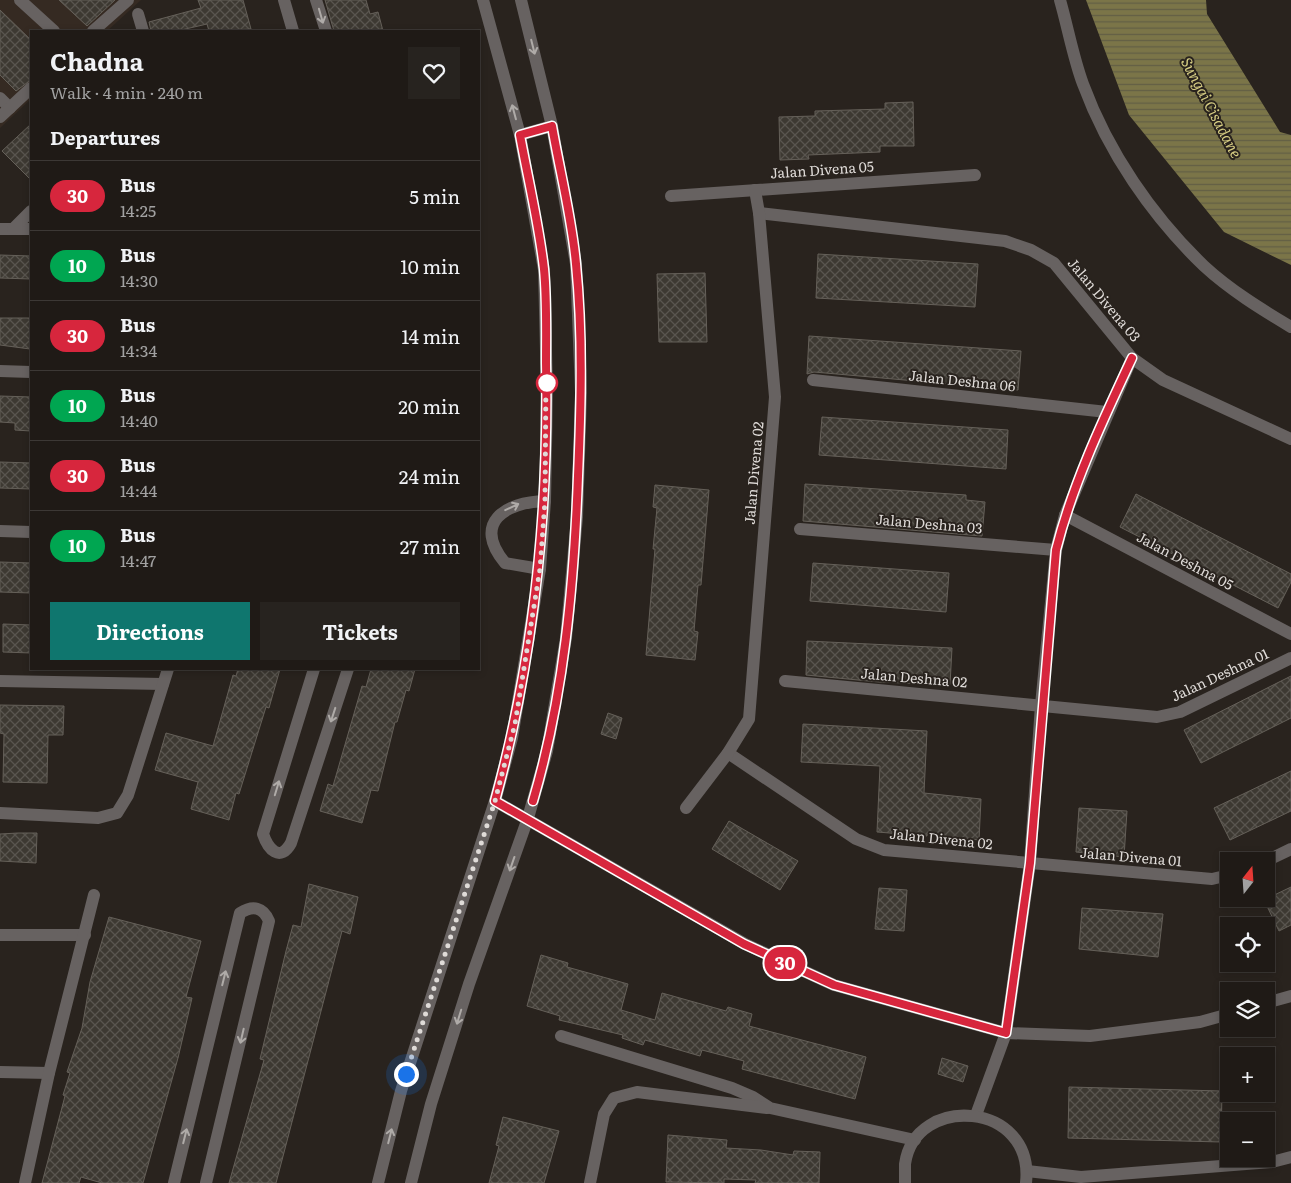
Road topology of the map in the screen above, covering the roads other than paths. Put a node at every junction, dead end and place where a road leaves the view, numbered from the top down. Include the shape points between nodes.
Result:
1 (20, 0) edge
2 (128, 0) edge
3 (284, 0) edge
4 (316, 0) edge
5 (483, 0) edge
6 (521, 0) edge
7 (1060, 0) edge
8 (138, 14) dead end
9 (53, 30) edge
10 (95, 30) edge
11 (143, 30) edge
12 (293, 30) edge
13 (326, 30) edge
14 (30, 89) edge
15 (0, 98) edge
16 (10, 108) junction
17 (0, 117) edge
18 (552, 126) junction
19 (520, 135) junction
20 (975, 175) dead end
21 (755, 190) junction
22 (671, 196) dead end
23 (30, 212) edge
24 (759, 213) junction
25 (0, 229) edge
26 (13, 229) junction
27 (30, 229) edge
28 (1291, 327) edge
29 (1132, 358) junction
30 (0, 371) edge
31 (30, 372) edge
32 (812, 380) dead end
33 (1107, 412) junction
34 (1291, 439) edge
35 (545, 501) junction
36 (1065, 515) junction
37 (800, 529) dead end
38 (0, 531) edge
39 (30, 532) edge
40 (485, 533) edge
41 (1056, 550) junction
42 (540, 569) junction
43 (1291, 634) edge
44 (1291, 658) edge
45 (168, 670) edge
46 (314, 670) edge
47 (348, 670) edge
48 (0, 681) edge
49 (785, 681) dead end
50 (163, 684) junction
51 (1041, 705) junction
52 (728, 753) junction
53 (495, 801) junction
54 (686, 808) dead end
55 (0, 814) edge
56 (528, 818) junction
57 (1291, 849) edge
58 (1275, 857) edge
59 (1030, 863) junction
60 (1220, 877) edge
61 (94, 895) dead end
62 (0, 935) edge
63 (85, 935) junction
64 (1291, 996) edge
65 (1275, 1000) edge
66 (1220, 1016) edge
67 (1006, 1033) junction
68 (561, 1036) dead end
69 (0, 1072) edge
70 (49, 1073) junction
71 (770, 1108) junction
72 (976, 1115) junction
73 (915, 1140) junction
74 (1291, 1157) edge
75 (1081, 1176) junction
76 (1026, 1177) edge
77 (25, 1183) edge
78 (174, 1183) edge
79 (206, 1183) edge
80 (378, 1183) edge
81 (411, 1183) edge
82 (590, 1183) edge
83 (905, 1183) edge
84 (1098, 1183) edge

1 - 9 street
2 - 10 street
3 - 12 street
4 -> 13 street
19 -> 5 street
6 -> 18 street
7 - 28 street via 1083,84 1116,155 1157,214 1205,266 1259,308
8 - 11 street
14 - 16 street
15 - 16 street
16 - 17 street
18 - 19 street
18 - 56 street via 576,264 581,393 576,517 566,638 548,751
19 - 35 street via 544,270
20 - 21 street, Jalan Divena 05
21 - 22 street, Jalan Divena 05
21 - 24 street, Jalan Divena 02
23 - 26 street
24 - 29 street, Jalan Divena 03 via 1005,241 1032,250 1054,263
24 - 52 street, Jalan Divena 02 via 775,398 749,719
25 - 26 street
26 - 27 street
29 - 33 street
29 - 34 street, Jalan Divena 03 via 1163,380
30 - 31 street
32 - 33 street, Jalan Deshna 06
33 - 36 street
40 -> 35 street via 507,508 525,502
35 - 42 street
36 - 41 street
36 - 43 street, Jalan Deshna 05
37 - 41 street, Jalan Deshna 03
38 - 39 street
40 - 42 street via 504,563
41 - 51 street
42 - 53 street via 519,704
44 - 51 street, Jalan Deshna 01 via 1180,712 1157,717
45 - 50 street
47 -> 46 street via 291,843 283,852 277,853 267,847 262,834
48 - 50 street
49 - 51 street, Jalan Deshna 02
50 - 55 street via 128,795 117,814 98,818
51 - 59 street
52 - 54 street, Jalan Divena 02
52 - 59 street, Jalan Divena 02 via 856,840 884,850
53 - 56 street
80 -> 53 street via 401,1091
56 - 67 street via 744,944 834,985
56 -> 81 street via 469,984 431,1104
57 - 58 street
59 - 60 street, Jalan Divena 01
59 - 67 street
61 - 63 street
62 - 63 street
63 - 70 street
64 - 65 street
66 - 67 street via 1090,1036
67 - 72 street
68 - 71 street via 732,1088
69 - 70 street
70 - 77 street
71 - 73 street
71 - 82 street via 637,1092 614,1098 604,1114
72 - 73 street via 953,1116 939,1121
72 - 76 street via 995,1122 1011,1134 1022,1152
73 - 83 street via 906,1162
74 - 75 street via 1272,1162
75 - 76 street
75 - 84 street
78 -> 79 street via 240,913 258,908 265,912 269,921

